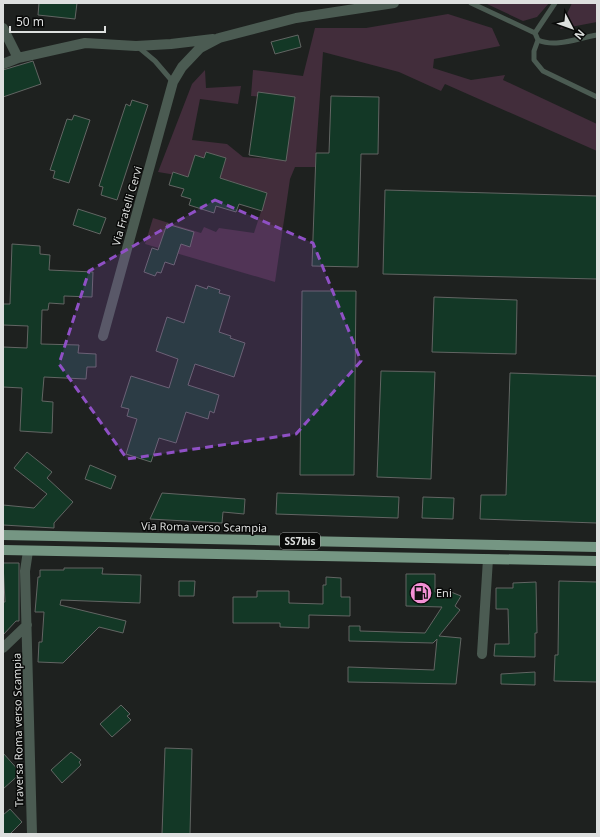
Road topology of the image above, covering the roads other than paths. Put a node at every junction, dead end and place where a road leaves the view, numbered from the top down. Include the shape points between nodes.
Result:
1 (394, 3) edge
2 (471, 3) edge
3 (555, 3) edge
4 (3, 28) edge
5 (535, 33) junction
6 (597, 34) edge
7 (219, 38) junction
8 (538, 40) junction
9 (136, 46) junction
10 (18, 58) junction
11 (3, 64) edge
12 (173, 82) junction
13 (597, 97) edge
14 (103, 336) dead end
15 (3, 535) edge
16 (489, 545) junction
17 (597, 547) edge
18 (3, 550) edge
19 (28, 551) junction
20 (488, 559) junction
21 (597, 561) edge
22 (27, 625) junction
23 (3, 648) edge
24 (482, 654) dead end
25 (32, 834) edge

1 - 7 street, Via Fratelli Cervi via 296,18
2 - 5 lane
3 - 5 lane
4 - 10 street
5 - 8 lane
6 - 8 lane via 553,44
7 - 9 street
7 - 12 street, Via Fratelli Cervi via 200,48 182,67
8 - 13 lane via 534,60 543,71
9 - 10 street via 85,43
9 - 12 lane via 155,61
10 - 11 street
12 - 14 street, Via Fratelli Cervi
15 - 16 main road, Via Roma verso Scampia / SS7bis
16 - 17 main road, Via Roma verso Scampia / SS7bis
16 - 20 main road
18 - 19 main road, SS7bis
19 - 20 main road, SS7bis
19 - 22 street, Traversa Roma verso Scampia via 25,571
20 - 21 main road, SS7bis
20 - 24 street
22 - 23 street, Traversa Roma verso Scampia
22 - 25 street, Traversa Roma verso Scampia

